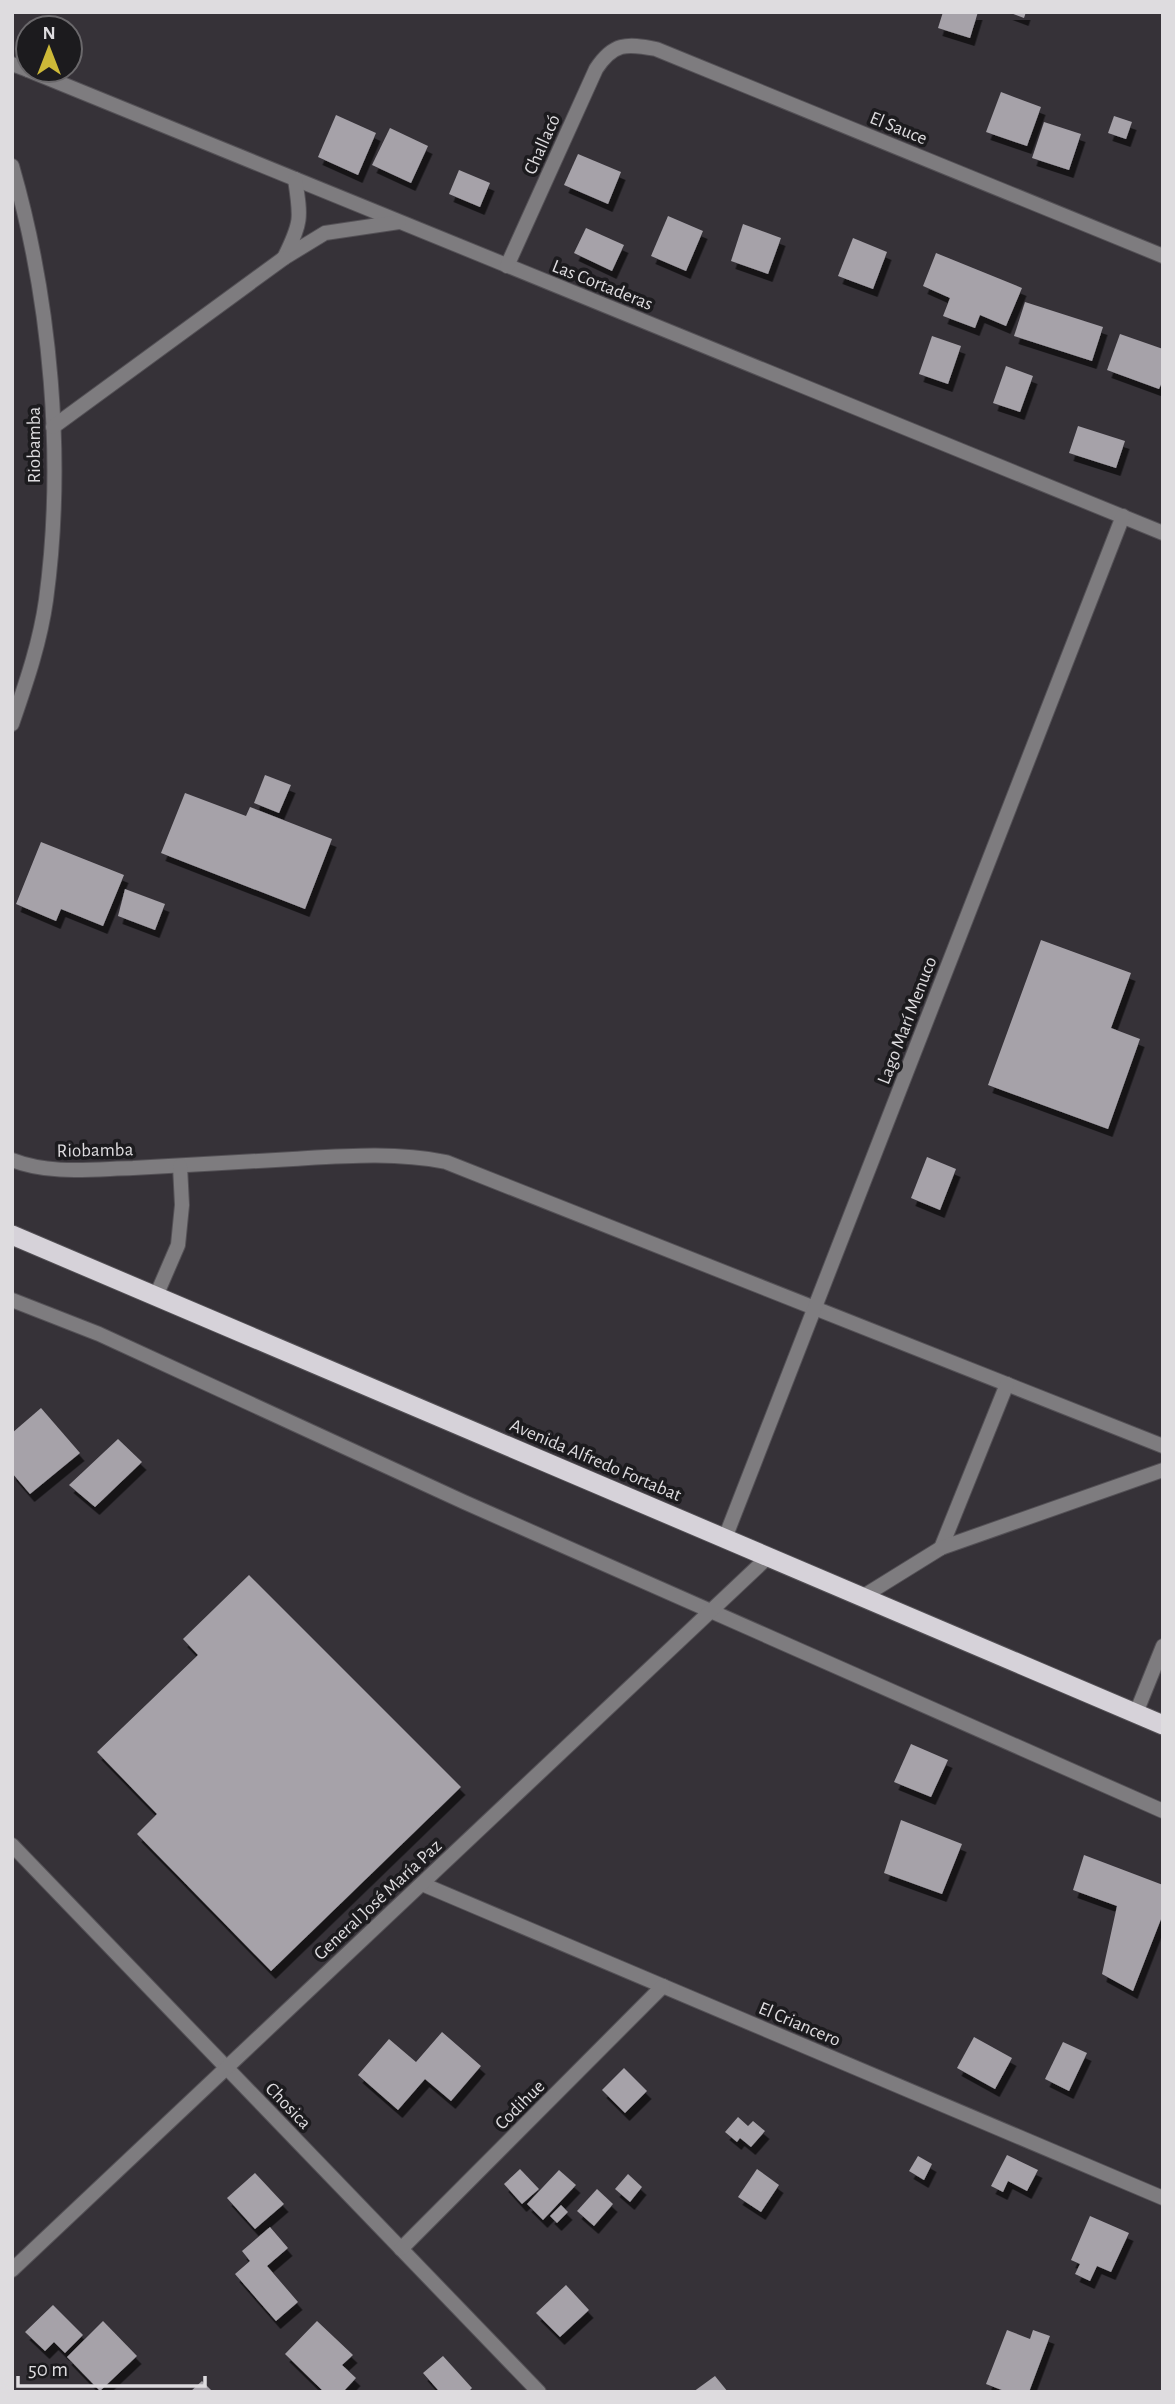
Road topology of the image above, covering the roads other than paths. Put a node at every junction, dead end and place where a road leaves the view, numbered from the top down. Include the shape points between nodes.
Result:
1 (619, 46) joint
2 (62, 84) edge
3 (12, 166) edge
4 (295, 179) junction
5 (400, 222) junction
6 (1163, 256) edge
7 (284, 258) junction
8 (508, 265) junction
9 (53, 428) junction
10 (1123, 516) junction
11 (1163, 533) edge
12 (12, 724) edge
13 (12, 1160) edge
14 (180, 1166) junction
15 (12, 1234) edge
16 (156, 1296) junction
17 (12, 1300) edge
18 (814, 1308) junction
19 (1007, 1384) junction
20 (1163, 1446) edge
21 (1163, 1470) edge
22 (725, 1538) junction
23 (941, 1548) junction
24 (768, 1557) junction
25 (862, 1597) junction
26 (711, 1611) junction
27 (1163, 1646) edge
28 (1136, 1713) junction
29 (1163, 1725) edge
30 (1163, 1811) edge
31 (12, 1845) edge
32 (422, 1884) junction
33 (663, 1986) junction
34 (227, 2068) junction
35 (1163, 2197) edge
36 (401, 2249) junction
37 (12, 2270) edge
38 (539, 2392) edge

1 - 6 street, El Sauce via 656,48
1 - 8 street, Challacó via 604,56 596,69
2 - 4 street, Las Cortaderas
3 - 9 street, Riobamba via 37,274
4 - 5 street, Las Cortaderas
4 - 7 street via 300,216
5 - 7 street via 326,233
5 - 8 street, Las Cortaderas
7 - 9 street
8 - 10 street, Las Cortaderas
9 - 12 street, Riobamba via 46,601 36,652
10 - 11 street, Las Cortaderas
10 - 18 street, Lago Marí Menuco
13 - 14 street, Riobamba via 56,1170
14 - 16 street via 178,1245
14 - 18 street, Riobamba via 363,1155 446,1161
15 - 16 highway, Avenida Alfredo Fortabat
16 - 22 highway, Avenida Alfredo Fortabat
17 - 26 street via 99,1334
18 - 19 street, Riobamba
18 - 22 street, Lago Marí Menuco
19 - 20 street, Riobamba
19 - 23 street
21 - 23 street
22 - 24 highway, Avenida Alfredo Fortabat
23 - 25 street
24 - 25 highway, Avenida Alfredo Fortabat
24 - 26 street, General José María Paz
25 - 28 highway, Avenida Alfredo Fortabat
26 - 30 street
26 - 32 street, General José María Paz
27 - 28 street
28 - 29 highway, Avenida Alfredo Fortabat
31 - 34 street, Chosica
32 - 33 street, El Criancero
32 - 34 street, General José María Paz
33 - 35 street, El Criancero
33 - 36 street, Codihue
34 - 36 street, Chosica
34 - 37 street, General José María Paz
36 - 38 street, Chosica

